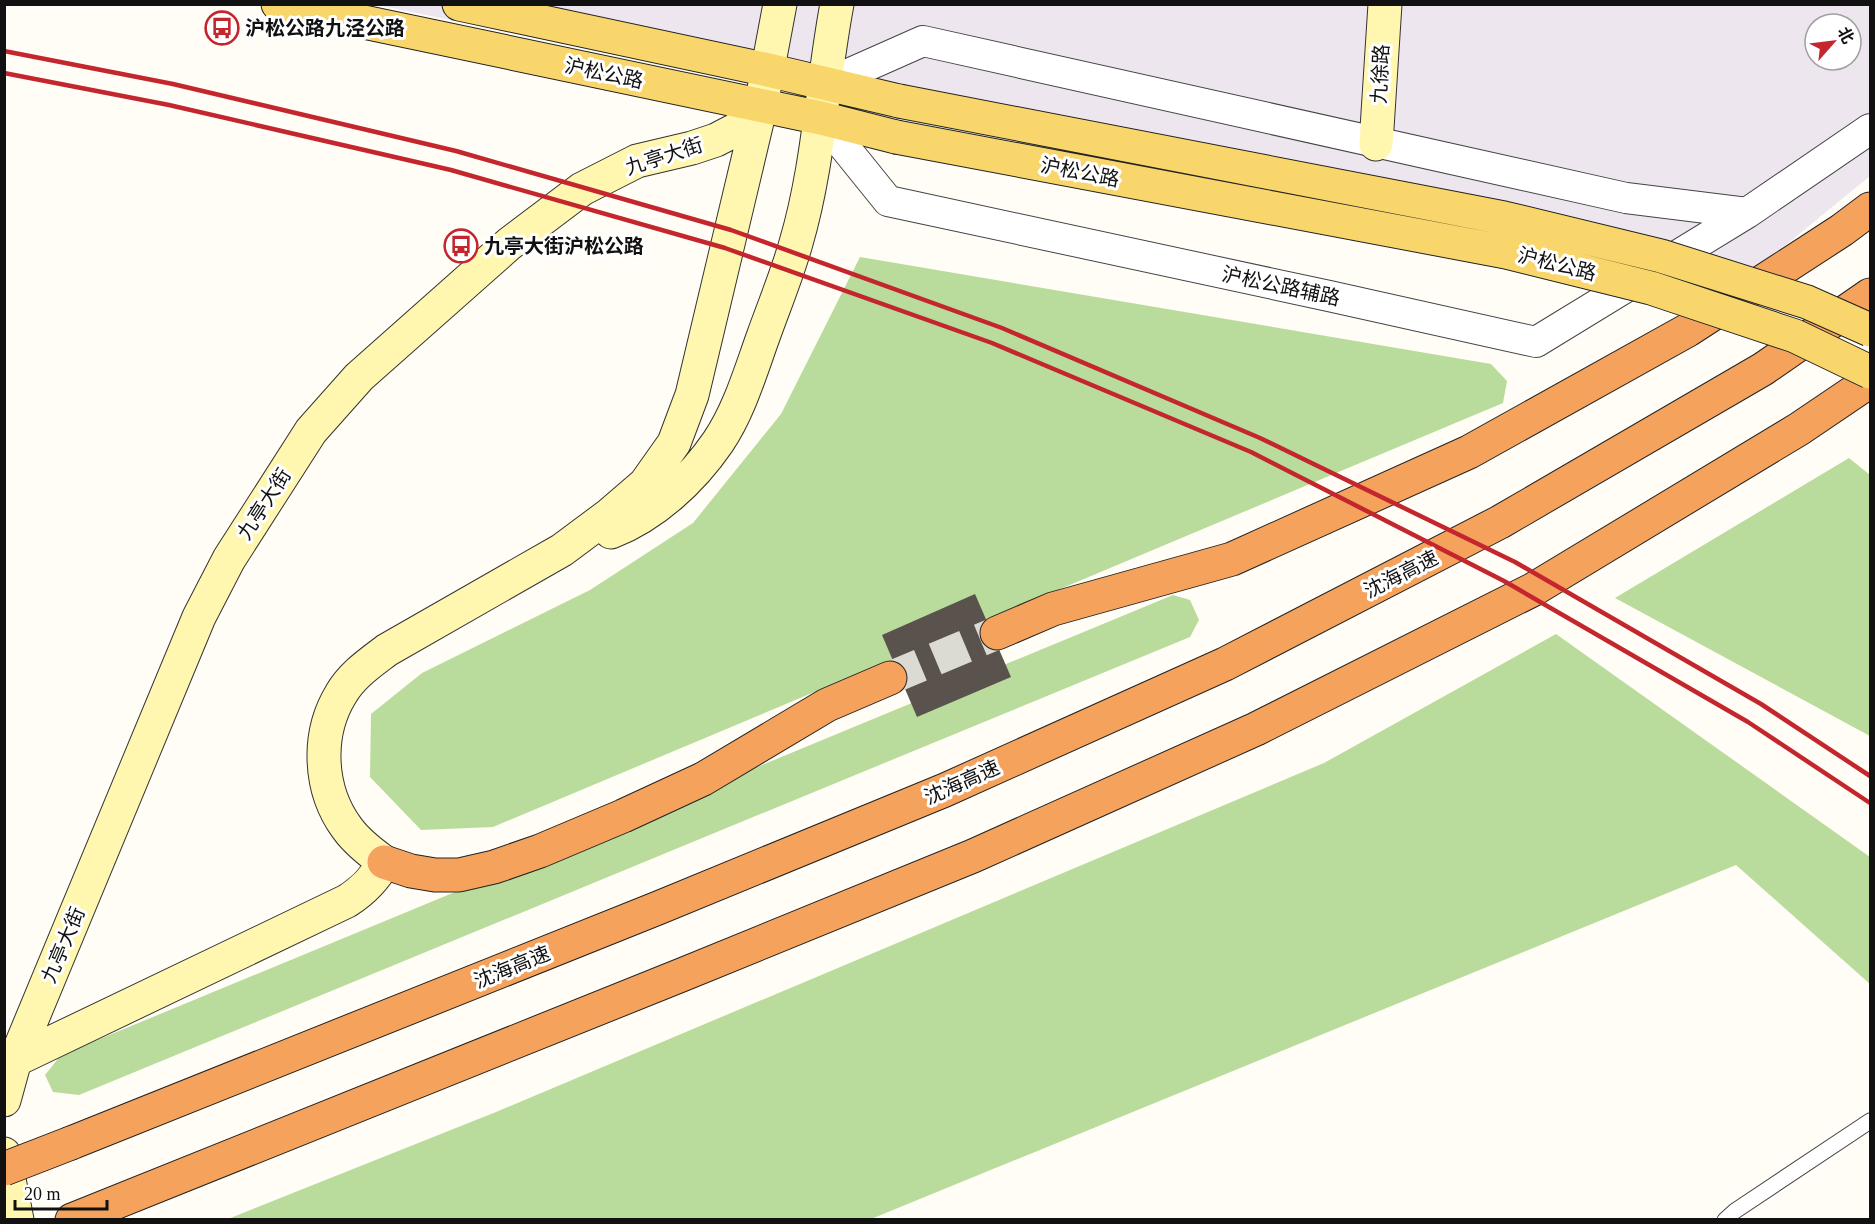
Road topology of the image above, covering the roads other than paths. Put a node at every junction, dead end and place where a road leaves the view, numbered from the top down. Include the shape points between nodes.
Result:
1 (278, 4) edge
2 (459, 4) edge
3 (780, 4) edge
4 (837, 4) edge
5 (1385, 4) edge
6 (768, 70) junction
7 (826, 84) junction
8 (761, 105) junction
9 (821, 118) junction
10 (1870, 129) edge
11 (1376, 144) junction
12 (1870, 209) edge
13 (1747, 213) junction
14 (1870, 295) edge
15 (1870, 330) edge
16 (1870, 372) edge
17 (1870, 381) edge
18 (562, 550) junction
19 (997, 633) tunnel mouth
20 (890, 678) tunnel mouth
21 (384, 862) junction
22 (15, 1060) junction
23 (4, 1100) edge
24 (1870, 1121) edge
25 (4, 1154) edge
26 (4, 1169) edge
27 (80, 1216) edge
28 (17, 1220) edge
29 (1725, 1220) edge

1 - 8 main road, 沪松公路
2 - 6 main road, 沪松公路
3 - 6 main road
4 - 7 main road
5 - 11 main road, 九徐路
6 - 7 main road, 沪松公路
6 - 8 main road
7 - 9 main road
7 - 11 street via 923,41
7 - 15 main road, 沪松公路, bridge via 1503,218 1661,256 1807,302
8 - 9 main road, 沪松公路
8 - 18 main road via 692,395 674,443 645,484
8 - 22 main road, 九亭大街 via 737,129 716,140 637,161 582,189 509,244 368,369 311,431 230,559 199,616
9 - 13 street, 沪松公路辅路 via 888,201 1536,342
9 - 16 main road, 沪松公路, bridge via 896,137 1506,252 1662,292 1795,336
9 - 18 main road via 796,243 742,394 718,442 688,479 658,506 616,530
10 - 13 street, 沪松公路辅路
11 - 13 street via 1626,198
12 - 19 highway via 1688,330 1469,452 1232,559 1053,609
14 - 26 highway, 沈海高速, bridge via 1763,369 1500,522 1225,664 945,790
17 - 27 highway via 1799,429 1534,589 1256,729 973,856
18 - 21 main road via 387,650 363,668 341,693 328,721 324,777 346,827
20 - 21 highway via 827,705 703,778 540,851 459,875 411,871
21 - 22 main road via 363,891 347,901
22 - 23 main road, 九亭大街
24 - 29 lane
25 - 28 main road

